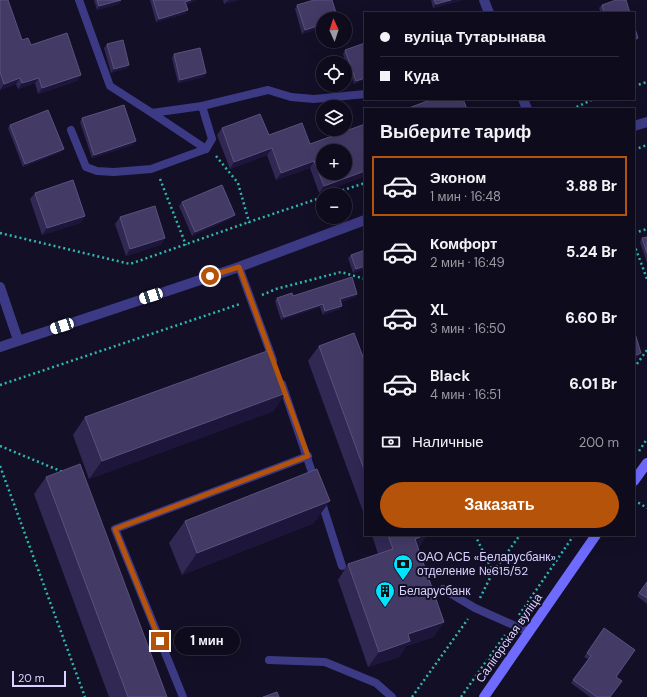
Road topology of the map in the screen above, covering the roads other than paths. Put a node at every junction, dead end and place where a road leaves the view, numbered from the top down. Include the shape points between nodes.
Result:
1 (79, 0) edge
2 (484, 0) edge
3 (489, 12) edge
4 (364, 94) edge
5 (202, 106) junction
6 (152, 114) junction
7 (647, 122) edge
8 (635, 126) edge
9 (71, 130) dead end
10 (207, 147) junction
11 (364, 220) edge
12 (239, 267) junction
13 (0, 287) edge
14 (18, 340) junction
15 (0, 347) edge
16 (308, 456) junction
17 (647, 463) edge
18 (635, 481) edge
19 (595, 536) edge
20 (342, 566) dead end
21 (443, 589) dead end
22 (529, 632) junction
23 (269, 660) dead end
24 (183, 697) edge
25 (392, 697) edge
26 (484, 697) edge

1 - 6 lane via 110,86
2 - 3 street
4 - 5 lane via 314,99 291,97 268,90
5 - 6 lane
5 - 10 lane via 212,139
6 - 10 lane
7 - 8 street
9 - 10 lane via 86,167 97,171 155,168
11 - 12 street
12 - 14 street
12 - 16 lane
13 - 14 street
14 - 15 street
16 - 20 lane
16 - 24 lane via 115,529
17 - 18 main road
19 - 22 main road, Салігорская вуліца
21 - 22 lane via 475,608
22 - 26 main road, Салігорская вуліца
23 - 25 lane via 325,662 376,683

